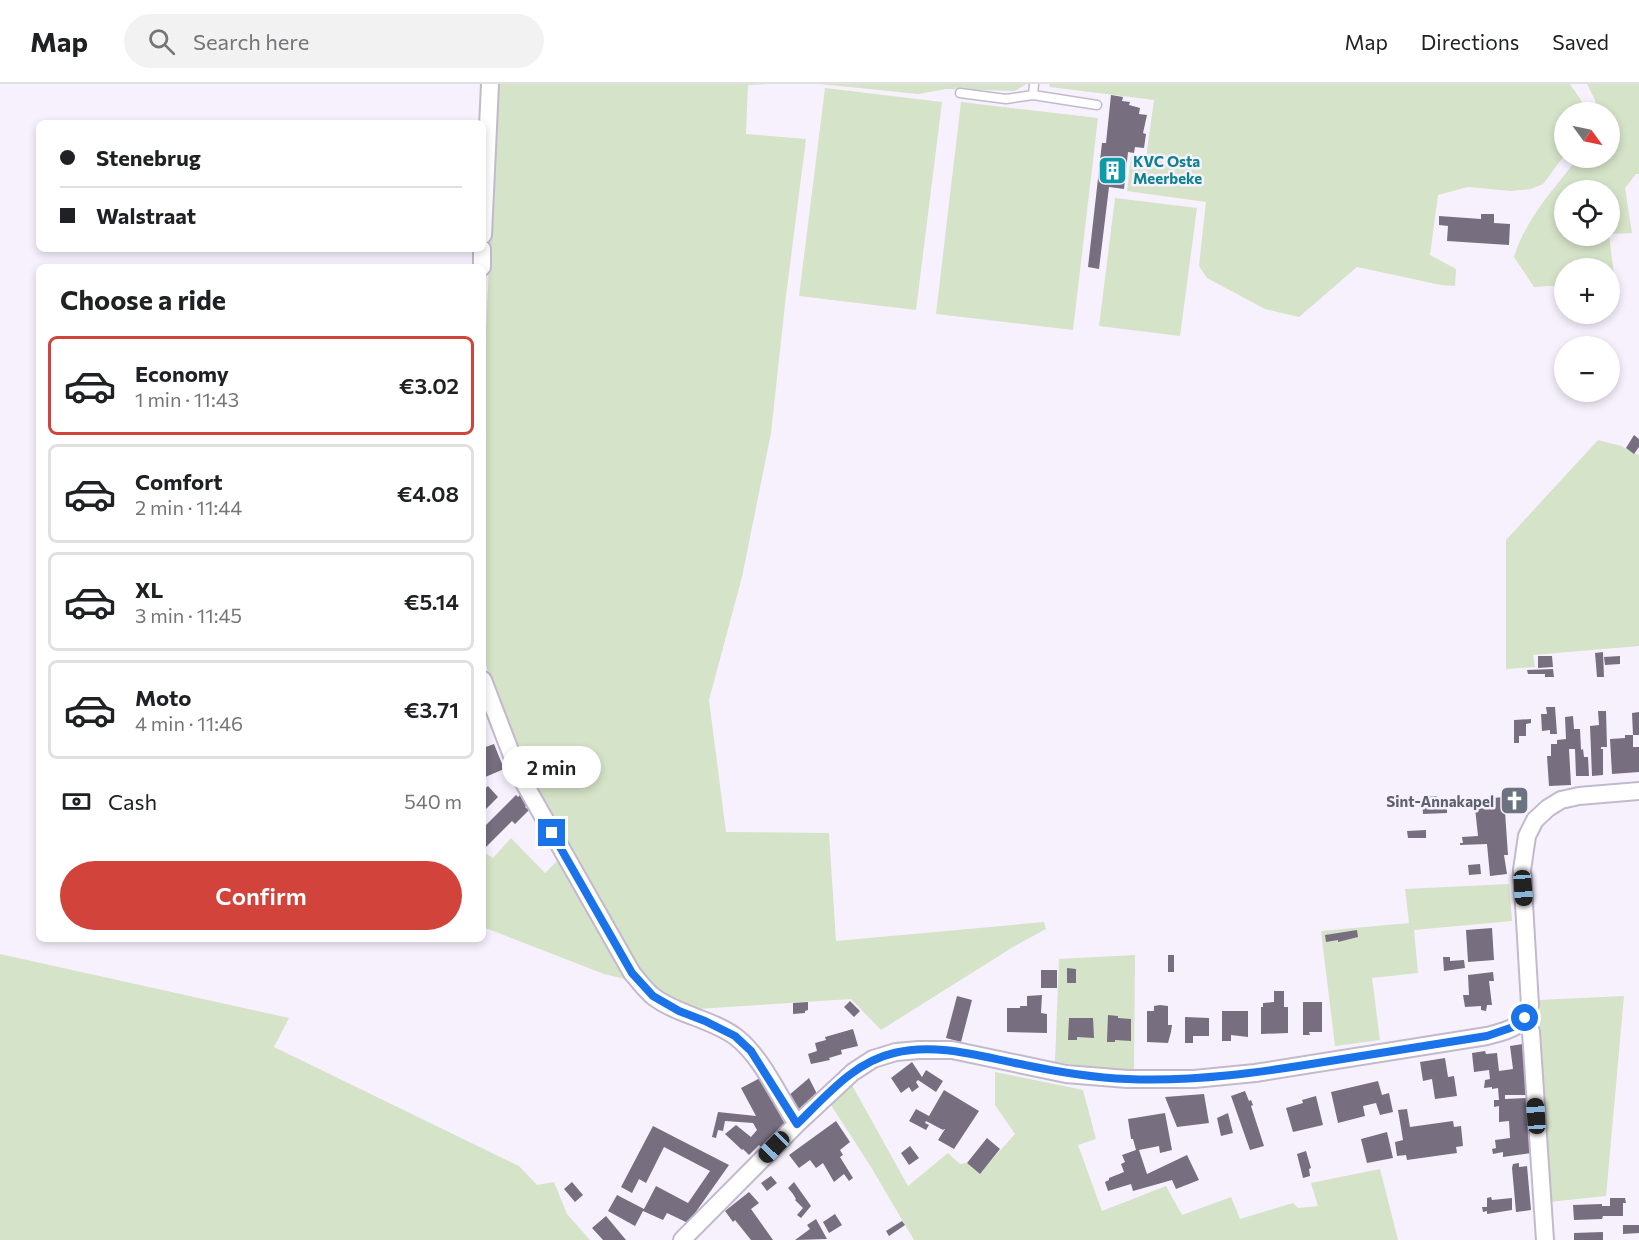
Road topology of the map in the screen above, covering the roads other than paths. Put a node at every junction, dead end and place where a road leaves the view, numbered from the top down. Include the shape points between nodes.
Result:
1 (490, 84) edge
2 (1034, 84) edge
3 (960, 93) dead end
4 (1033, 95) junction
5 (1097, 105) dead end
6 (486, 170) edge
7 (486, 688) edge
8 (1639, 791) edge
9 (1525, 1018) junction
10 (797, 1124) junction
11 (682, 1240) edge
12 (1545, 1240) edge

1 - 6 street
2 - 4 lane
3 - 4 lane via 1006,99
4 - 5 lane
7 - 10 street via 519,774 632,973 653,996 735,1036 751,1051
8 - 9 street via 1561,800 1535,820 1527,836 1522,870 1530,994
9 - 10 street via 1516,1026 1487,1036 1194,1079 1066,1074 952,1050 896,1052 873,1059 853,1072
9 - 12 street via 1531,1032
10 - 11 street

